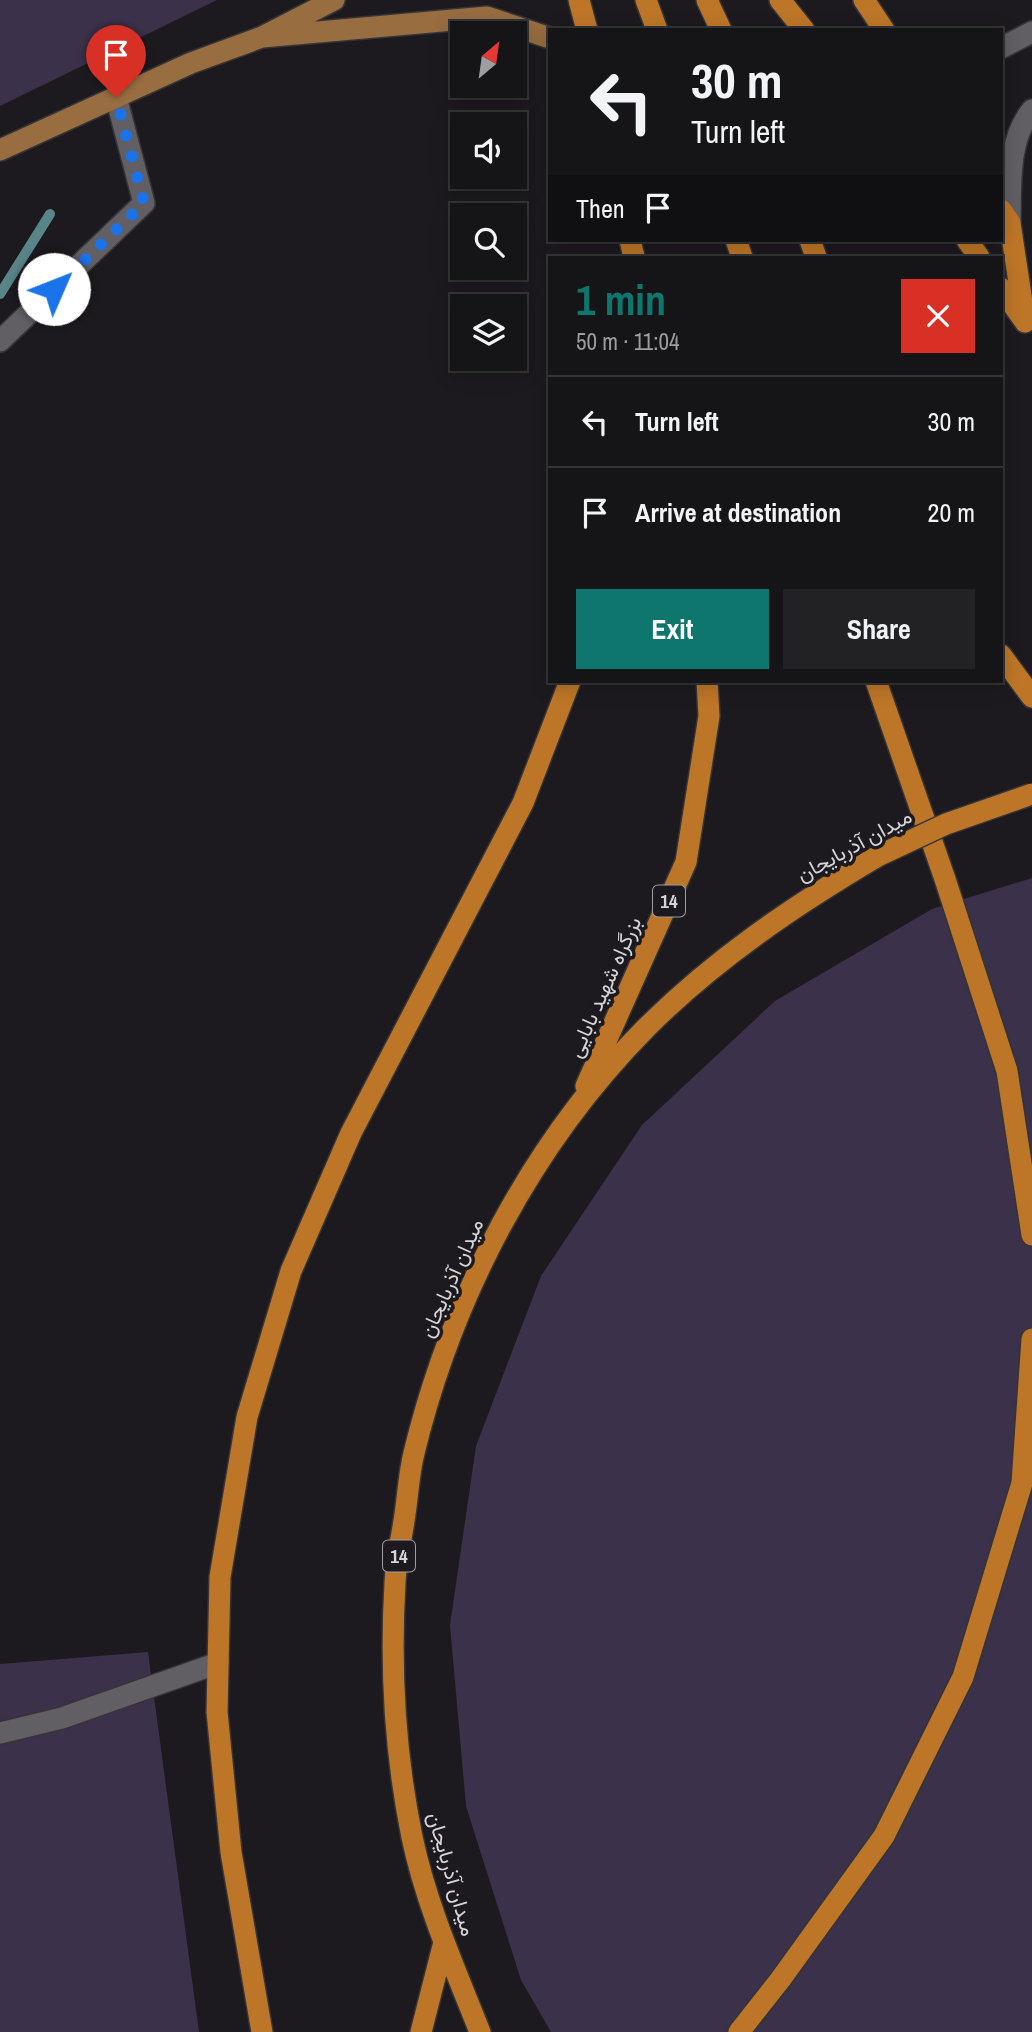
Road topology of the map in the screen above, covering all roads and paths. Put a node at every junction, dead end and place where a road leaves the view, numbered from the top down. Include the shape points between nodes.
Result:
1 (334, 0) edge
2 (579, 0) edge
3 (646, 0) edge
4 (707, 0) edge
5 (780, 0) edge
6 (864, 0) edge
7 (586, 28) edge
8 (656, 28) edge
9 (720, 28) edge
10 (802, 28) edge
11 (884, 28) edge
12 (1032, 32) edge
13 (262, 37) junction
14 (548, 37) edge
15 (1003, 47) edge
16 (116, 97) junction
17 (1032, 110) edge
18 (0, 150) edge
19 (1006, 216) edge
20 (1003, 291) edge
21 (1029, 327) edge
22 (0, 341) edge
23 (1003, 658) edge
24 (569, 683) edge
25 (707, 683) edge
26 (877, 683) edge
27 (1032, 697) edge
28 (1032, 794) edge
29 (577, 1107) junction
30 (1032, 1235) edge
31 (1032, 1339) edge
32 (218, 1663) junction
33 (0, 1733) edge
34 (444, 1942) junction
35 (262, 2032) edge
36 (421, 2032) edge
37 (480, 2032) edge
38 (739, 2032) edge

1 - 13 main road
2 - 7 highway
3 - 8 highway
4 - 9 highway
5 - 10 highway
6 - 11 highway
12 - 15 street
13 - 14 main road via 487,18
13 - 16 main road
16 - 18 main road
16 - 22 street via 144,203
17 - 19 street via 1012,159
19 - 21 highway
20 - 21 highway
23 - 27 highway
24 - 32 highway via 523,803 351,1133 290,1271 247,1417 219,1577
25 - 29 highway, بزرگراه شهید بابایی / 14 via 709,716 686,862
26 - 30 highway via 1007,1071
28 - 29 highway, میدان آذربایجان / 14, bridge via 946,824 878,856 808,897 723,958 646,1028
29 - 34 highway, میدان آذربایجان / 14 via 506,1214 451,1331 414,1454 395,1581 394,1710 412,1838
31 - 38 highway via 1022,1483 963,1677 884,1836
32 - 33 street via 62,1718
32 - 35 highway via 217,1712 232,1852
34 - 36 highway
34 - 37 highway, میدان آذربایجان / 14

